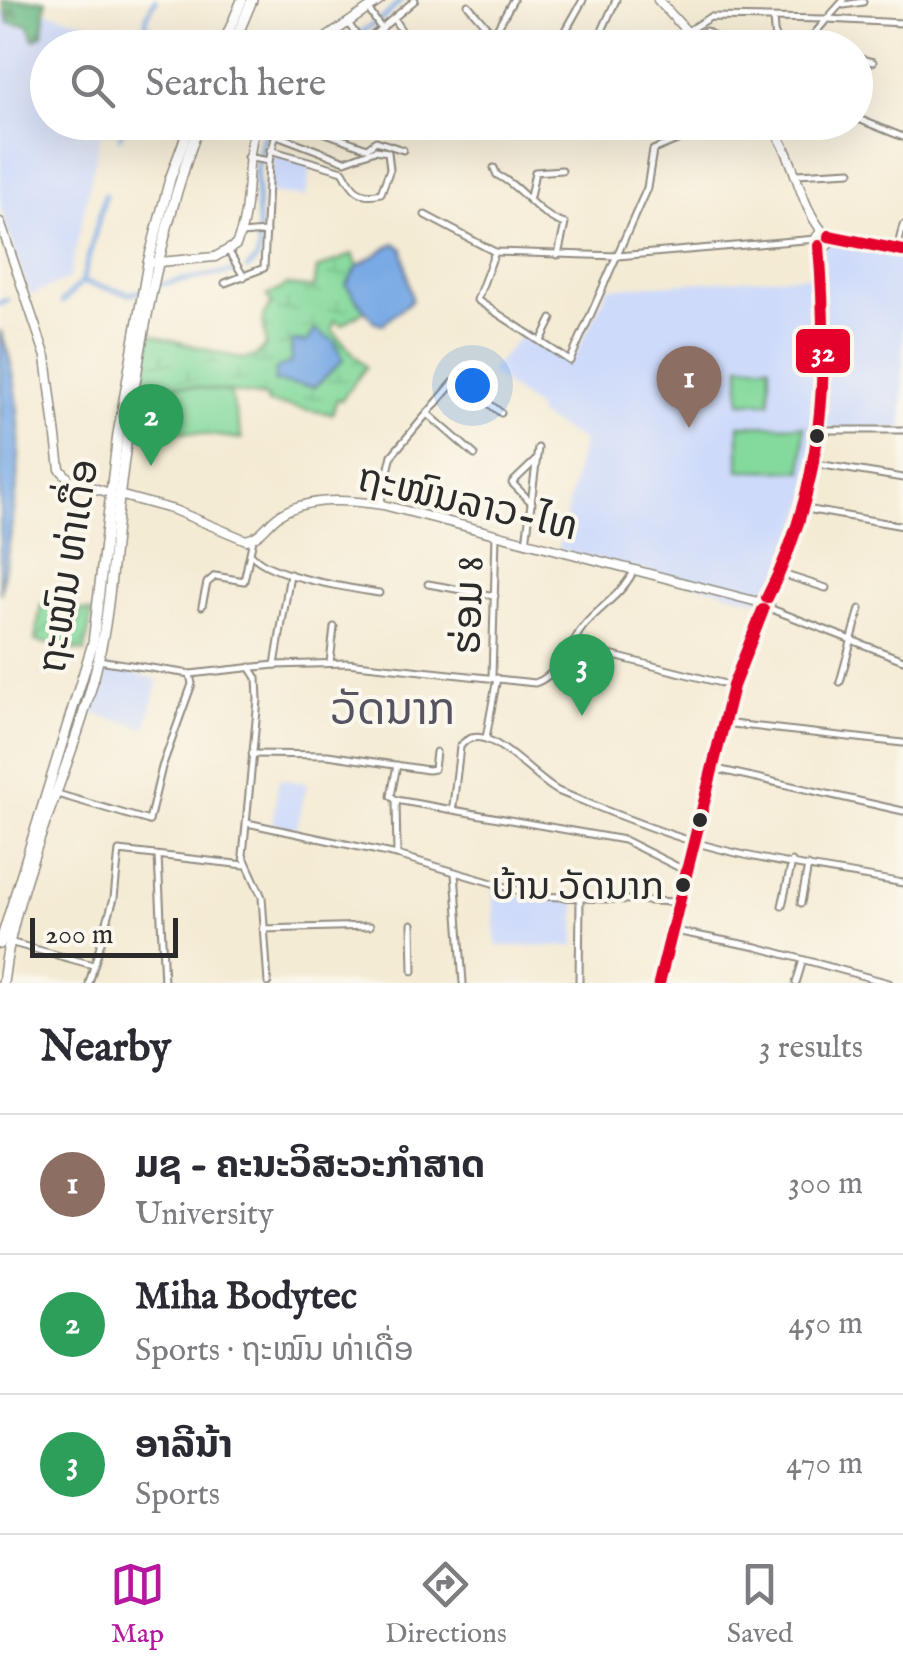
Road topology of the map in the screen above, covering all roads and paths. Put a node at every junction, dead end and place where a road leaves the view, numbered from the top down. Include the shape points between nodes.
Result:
1 (242, 0) edge
2 (252, 0) edge
3 (381, 0) edge
4 (415, 0) edge
5 (514, 0) edge
6 (583, 0) edge
7 (616, 0) edge
8 (658, 0) edge
9 (845, 2) edge
10 (863, 2) edge
11 (670, 4) edge
12 (468, 5) dead end
13 (370, 12) junction
14 (773, 19) junction
15 (827, 20) junction
16 (395, 21) junction
17 (902, 23) edge
18 (349, 25) junction
19 (381, 29) joint
20 (230, 30) edge
21 (240, 30) edge
22 (341, 30) edge
23 (352, 30) edge
24 (401, 30) edge
25 (490, 30) edge
26 (495, 30) edge
27 (566, 30) edge
28 (603, 30) edge
29 (689, 30) edge
30 (695, 30) edge
31 (773, 30) edge
32 (818, 30) edge
33 (873, 125) edge
34 (903, 137) edge
35 (184, 140) edge
36 (194, 140) edge
37 (254, 140) edge
38 (272, 140) edge
39 (290, 140) edge
40 (342, 140) edge
41 (677, 140) edge
42 (782, 140) edge
43 (270, 150) junction
44 (403, 150) dead end
45 (250, 158) junction
46 (268, 161) junction
47 (494, 168) dead end
48 (562, 170) dead end
49 (850, 171) dead end
50 (797, 174) junction
51 (530, 197) junction
52 (425, 215) dead end
53 (0, 222) edge
54 (903, 225) edge
55 (264, 232) junction
56 (243, 234) junction
57 (822, 240) junction
58 (900, 250) edge
59 (229, 252) junction
60 (495, 252) junction
61 (558, 255) junction
62 (618, 256) junction
63 (152, 263) junction
64 (244, 277) junction
65 (225, 283) dead end
66 (552, 319) dead end
67 (541, 341) junction
68 (428, 414) junction
69 (501, 414) dead end
70 (820, 430) junction
71 (903, 430) edge
72 (538, 448) dead end
73 (476, 456) dead end
74 (538, 458) junction
75 (817, 464) junction
76 (903, 478) edge
77 (115, 494) junction
78 (532, 503) junction
79 (380, 505) junction
80 (806, 509) junction
81 (903, 526) edge
82 (496, 535) junction
83 (253, 539) junction
84 (526, 542) junction
85 (252, 555) junction
86 (290, 572) junction
87 (633, 572) junction
88 (782, 574) junction
89 (428, 584) dead end
90 (826, 588) dead end
91 (379, 593) dead end
92 (495, 596) junction
93 (764, 605) junction
94 (202, 606) dead end
95 (860, 609) dead end
96 (334, 627) dead end
97 (850, 642) junction
98 (571, 650) junction
99 (94, 659) junction
100 (903, 660) edge
101 (330, 663) junction
102 (276, 664) junction
103 (250, 667) junction
104 (190, 674) junction
105 (494, 678) junction
106 (840, 682) dead end
107 (734, 686) junction
108 (723, 723) junction
109 (486, 738) junction
110 (903, 743) edge
111 (436, 752) dead end
112 (252, 754) junction
113 (397, 765) junction
114 (712, 768) junction
115 (52, 792) junction
116 (396, 800) junction
117 (453, 806) junction
118 (903, 812) edge
119 (246, 823) junction
120 (692, 842) junction
121 (397, 855) junction
122 (158, 856) junction
123 (792, 862) junction
124 (245, 865) junction
125 (808, 866) junction
126 (684, 870) junction
127 (455, 873) junction
128 (903, 883) edge
129 (580, 899) junction
130 (676, 902) junction
131 (801, 902) dead end
132 (782, 906) dead end
133 (412, 924) dead end
134 (370, 926) dead end
135 (264, 929) junction
136 (670, 930) junction
137 (3, 942) edge
138 (804, 960) junction
139 (93, 965) junction
140 (412, 971) dead end
141 (848, 972) junction
142 (877, 981) edge
143 (3, 983) edge
144 (88, 983) edge
145 (164, 983) edge
146 (268, 983) edge
147 (463, 983) edge
148 (580, 983) edge
149 (660, 983) edge
150 (796, 983) edge
151 (844, 983) edge
152 (889, 983) edge

1 - 20 main road
2 - 21 main road
3 - 13 street
4 - 16 street
5 - 26 street
6 - 27 street
7 - 28 street
8 - 11 street
9 - 10 street
9 - 15 street
11 - 29 street
12 - 25 street
13 - 18 street
13 - 19 street
14 - 15 street
14 - 30 street via 710,17
14 - 31 street
15 - 17 street
15 - 32 street
16 - 19 street
16 - 24 street
18 - 22 street
18 - 23 street
33 - 34 street
35 - 63 main road via 166,190
36 - 63 main road
37 - 45 street
38 - 43 street
39 - 43 street via 346,161 388,152 386,184 381,193 362,194 343,171
40 - 44 street
41 - 62 street via 653,150 647,188
42 - 50 street
43 - 46 street
45 - 46 street
45 - 56 street
46 - 55 street
47 - 51 street
48 - 51 street via 535,172
49 - 50 street
50 - 57 street
51 - 61 street via 566,226
52 - 60 street
53 - 77 street via 46,357 60,468 72,481
54 - 58 street
55 - 56 street
55 - 64 street via 264,268
56 - 59 street
57 - 58 street
57 - 62 street
57 - 70 street
59 - 63 street
59 - 64 street
60 - 61 street
60 - 67 street via 477,300
61 - 62 street
62 - 67 street via 570,361
63 - 77 main road, ຖະໝົນ ທ່າເດື່ອ
64 - 65 street
66 - 67 street
68 - 69 street via 459,381
68 - 73 street
68 - 79 street via 392,454
70 - 71 street
70 - 75 street
72 - 74 street
74 - 78 street
74 - 78 street via 512,483
75 - 76 street
75 - 80 street
77 - 83 street
77 - 99 main road, ຖະໝົນ ທ່າເດື່ອ
78 - 84 street
79 - 82 street, ຖະໜົນລາວ-ໄທ
79 - 83 street, ຖະໜົນລາວ-ໄທ via 302,506 278,516
80 - 81 street
80 - 88 street
82 - 84 street, ຖະໜົນລາວ-ໄທ
82 - 92 street, ຮ່ອມ 8
83 - 85 street
84 - 87 street, ຖະໜົນລາວ-ໄທ
85 - 86 street
85 - 94 street via 244,580 218,576 206,582
86 - 91 street
86 - 102 street
87 - 93 street, ຖະໜົນລາວ-ໄທ
87 - 98 street via 580,629
88 - 90 street
88 - 93 street
89 - 92 street
92 - 105 street, ຮ່ອມ 8
93 - 97 street
93 - 107 street
95 - 97 street
96 - 101 street
97 - 100 street
97 - 106 street
98 - 105 street via 542,682
98 - 107 street
99 - 104 street
99 - 115 main road, ຖະໝົນ ທ່າເດື່ອ
101 - 102 street
101 - 105 street
102 - 103 street
103 - 104 street
103 - 112 street via 258,700
104 - 115 street via 150,821
105 - 109 street, ຮ່ອມ 8
107 - 108 street
108 - 110 street
108 - 114 street
109 - 117 street via 460,747
109 - 120 street via 554,790
111 - 113 street via 432,770
112 - 113 street
112 - 119 street
113 - 116 street via 390,796
114 - 118 street
114 - 120 street
115 - 137 main road, ຖະໝົນ ທ່າເດື່ອ
116 - 117 street
116 - 121 street
117 - 126 street via 624,840
119 - 121 street
119 - 124 street
120 - 123 street
120 - 126 street
121 - 127 street
122 - 124 street
122 - 139 street via 119,851 114,898
122 - 145 street
123 - 125 street
123 - 132 street
124 - 135 street via 262,897
125 - 128 street
125 - 131 street
126 - 130 street
127 - 129 street via 538,896
127 - 147 street
129 - 130 street
129 - 148 street
130 - 136 street
133 - 140 street
134 - 135 street
135 - 146 street
136 - 138 street
136 - 149 street
137 - 139 street
137 - 143 main road, ຖະໝົນ ທ່າເດື່ອ
138 - 141 street
138 - 150 street
139 - 144 street
141 - 142 street
141 - 151 street
142 - 152 street

